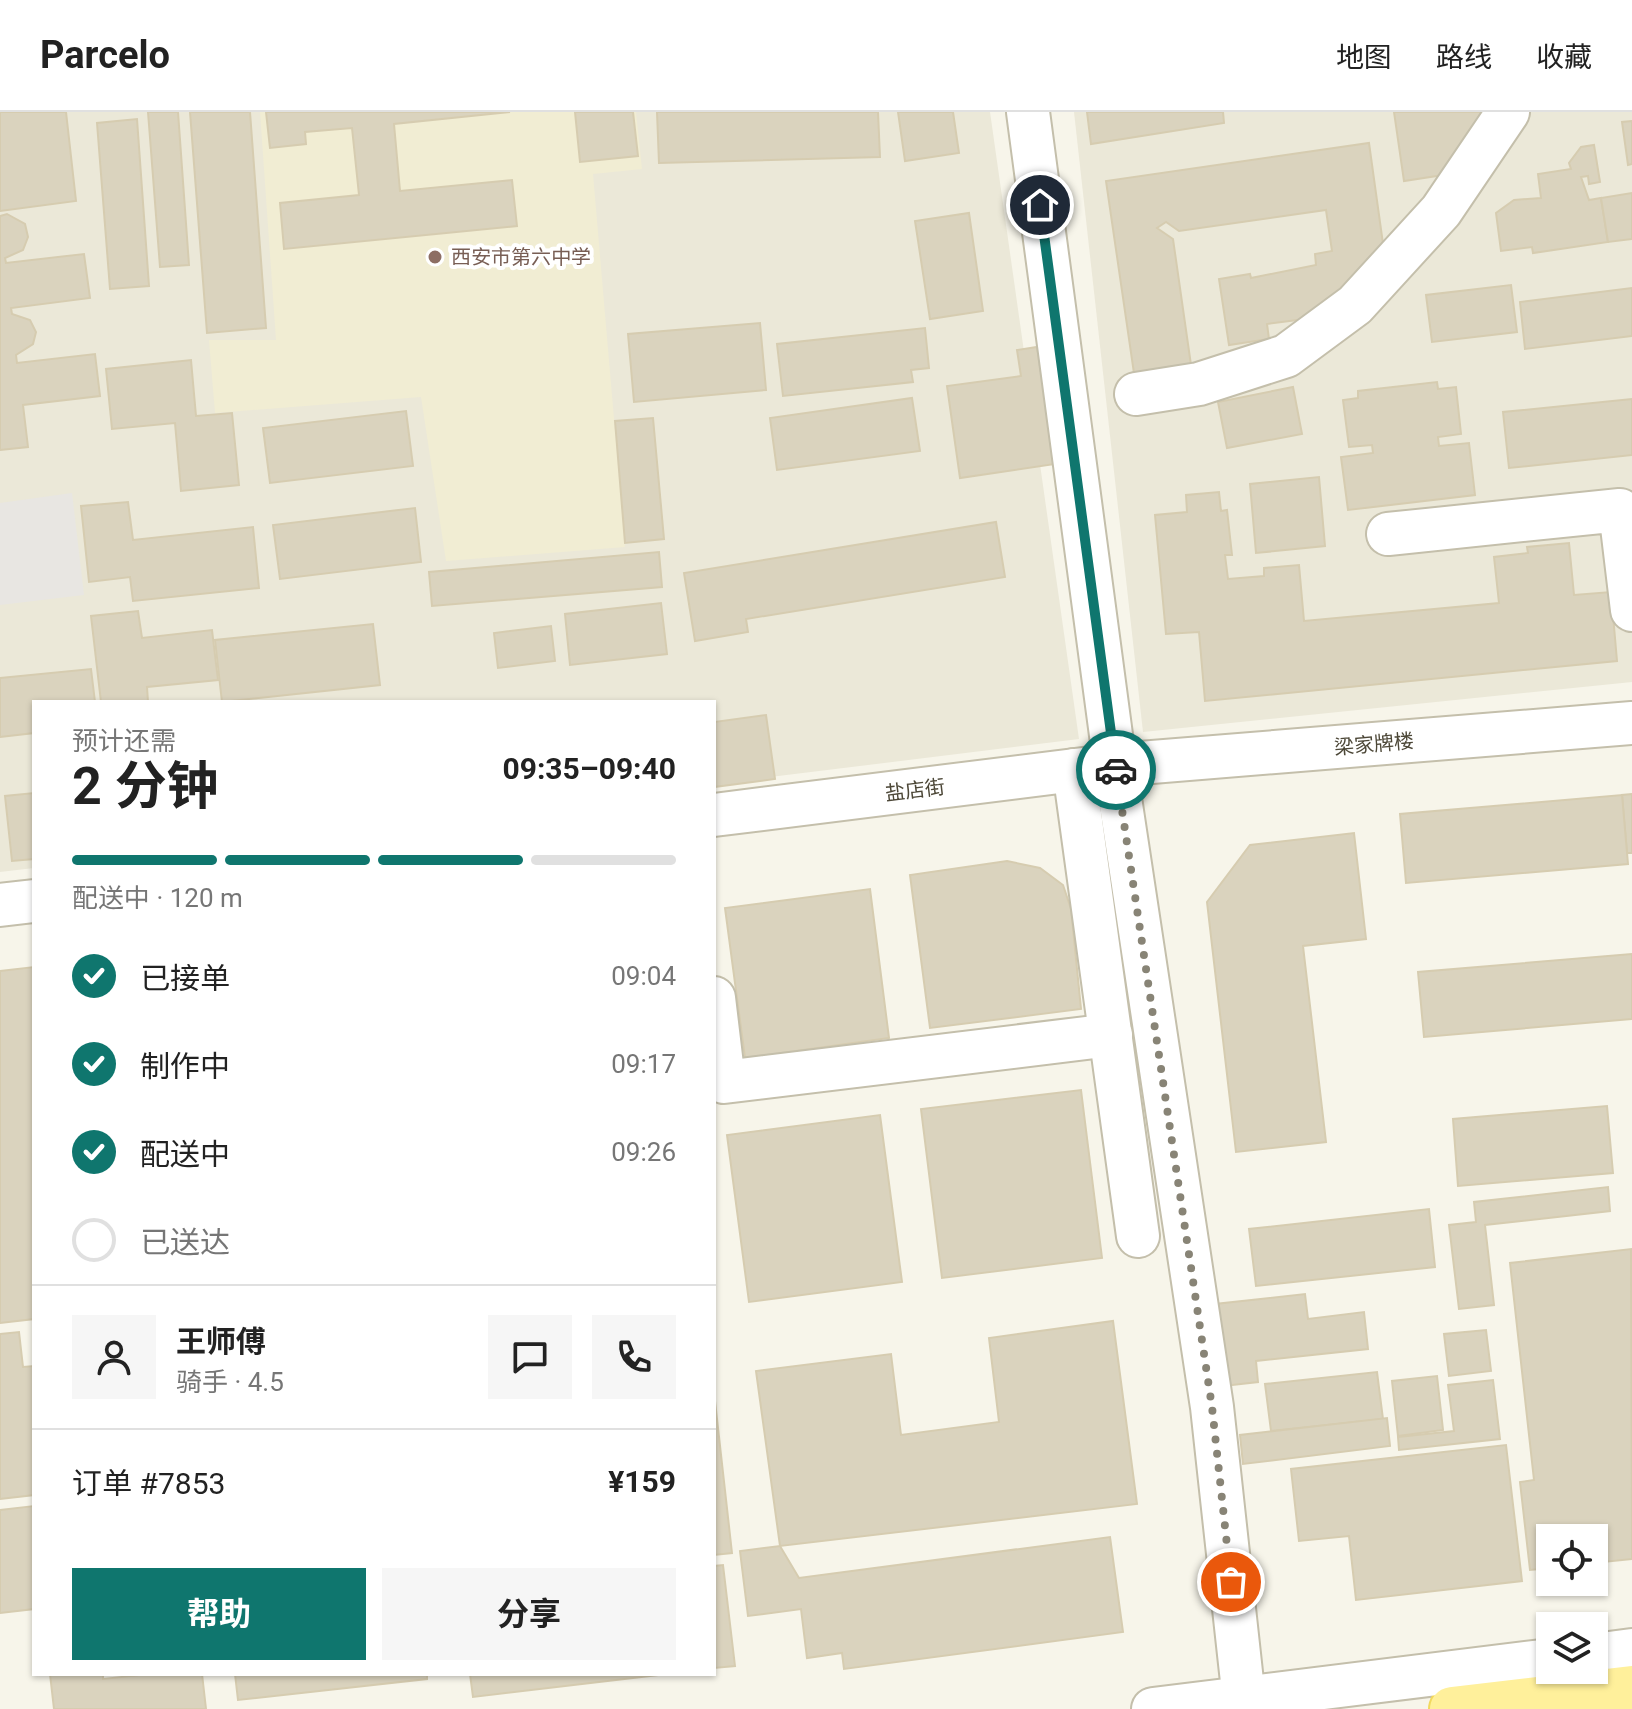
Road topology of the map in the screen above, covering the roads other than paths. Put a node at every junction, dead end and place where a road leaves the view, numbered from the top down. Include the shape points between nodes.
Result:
1 (1028, 112) edge
2 (1508, 112) edge
3 (1136, 394) dead end
4 (1388, 534) dead end
5 (1632, 610) edge
6 (1632, 723) edge
7 (1115, 765) junction
8 (1074, 770) junction
9 (716, 815) edge
10 (32, 901) edge
11 (0, 905) edge
12 (716, 1015) edge
13 (1111, 1035) junction
14 (1138, 1236) dead end
15 (1632, 1650) edge
16 (1608, 1653) edge
17 (1536, 1662) edge
18 (1632, 1688) edge
19 (1244, 1704) edge
20 (1153, 1709) edge
21 (1452, 1709) edge

1 - 7 street
2 - 3 street via 1441,211 1355,305 1286,356 1199,384
4 - 5 street via 1620,510
6 - 7 street, 梁家牌楼
7 - 8 street, 盐店街
7 - 19 street via 1212,1407
8 - 9 street, 盐店街
8 - 13 street
10 - 11 street
12 - 13 street via 724,1082
13 - 14 street
15 - 16 street
17 - 19 street
18 - 21 main road
19 - 20 street

